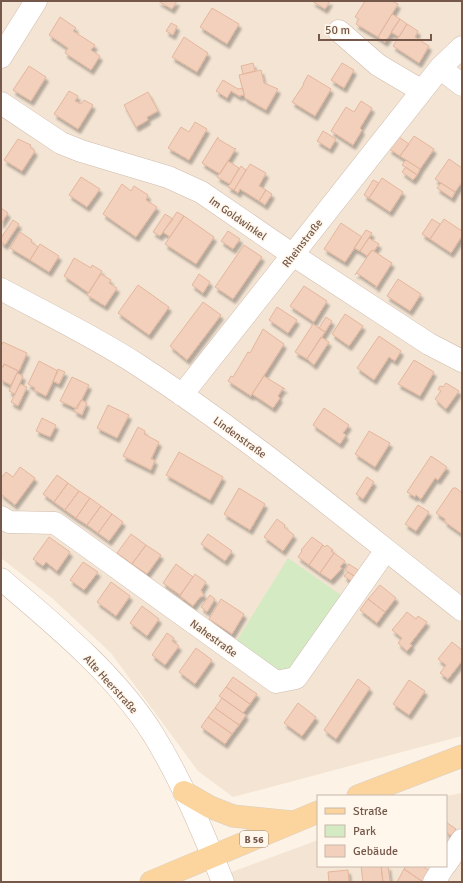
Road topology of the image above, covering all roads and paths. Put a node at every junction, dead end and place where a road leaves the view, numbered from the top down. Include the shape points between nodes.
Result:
1 (36, 1) edge
2 (339, 31) dead end
3 (462, 47) edge
4 (1, 57) edge
5 (440, 68) junction
6 (462, 85) edge
7 (422, 91) junction
8 (1, 103) edge
9 (293, 255) junction
10 (1, 288) edge
11 (462, 361) edge
12 (182, 395) junction
13 (1, 517) edge
14 (386, 550) junction
15 (1, 579) edge
16 (462, 610) edge
17 (462, 756) edge
18 (462, 766) edge
19 (400, 779) junction
20 (184, 792) junction
21 (360, 795) edge
22 (317, 812) edge
23 (295, 822) junction
24 (462, 840) edge
25 (212, 856) junction
26 (447, 862) edge
27 (443, 867) edge
28 (150, 882) edge
29 (223, 882) edge
30 (434, 882) edge

1 - 4 street
2 - 7 street via 378,65
3 - 5 street, Rheinstraße
5 - 6 street
5 - 7 street, Rheinstraße
7 - 9 street, Rheinstraße
8 - 9 street, Im Goldwinkel via 61,143 168,177 201,192
9 - 11 street, Im Goldwinkel via 429,344
9 - 12 street, Rheinstraße
10 - 12 street, Lindenstraße via 138,365
12 - 14 street, Lindenstraße via 255,447
13 - 14 street, Nahestraße via 9,522 55,523 276,682 296,678
14 - 16 street, Lindenstraße
15 - 20 street, Alte Heerstraße via 54,626 124,695 153,734
17 - 19 main road
18 - 19 main road
19 - 21 main road
20 - 23 main road via 210,807 233,816
20 - 25 street, Alte Heerstraße
22 - 23 main road, B 56
23 - 25 main road, B 56
24 - 26 street
25 - 28 main road, B 56
25 - 29 street, Alte Heerstraße
27 - 30 street

